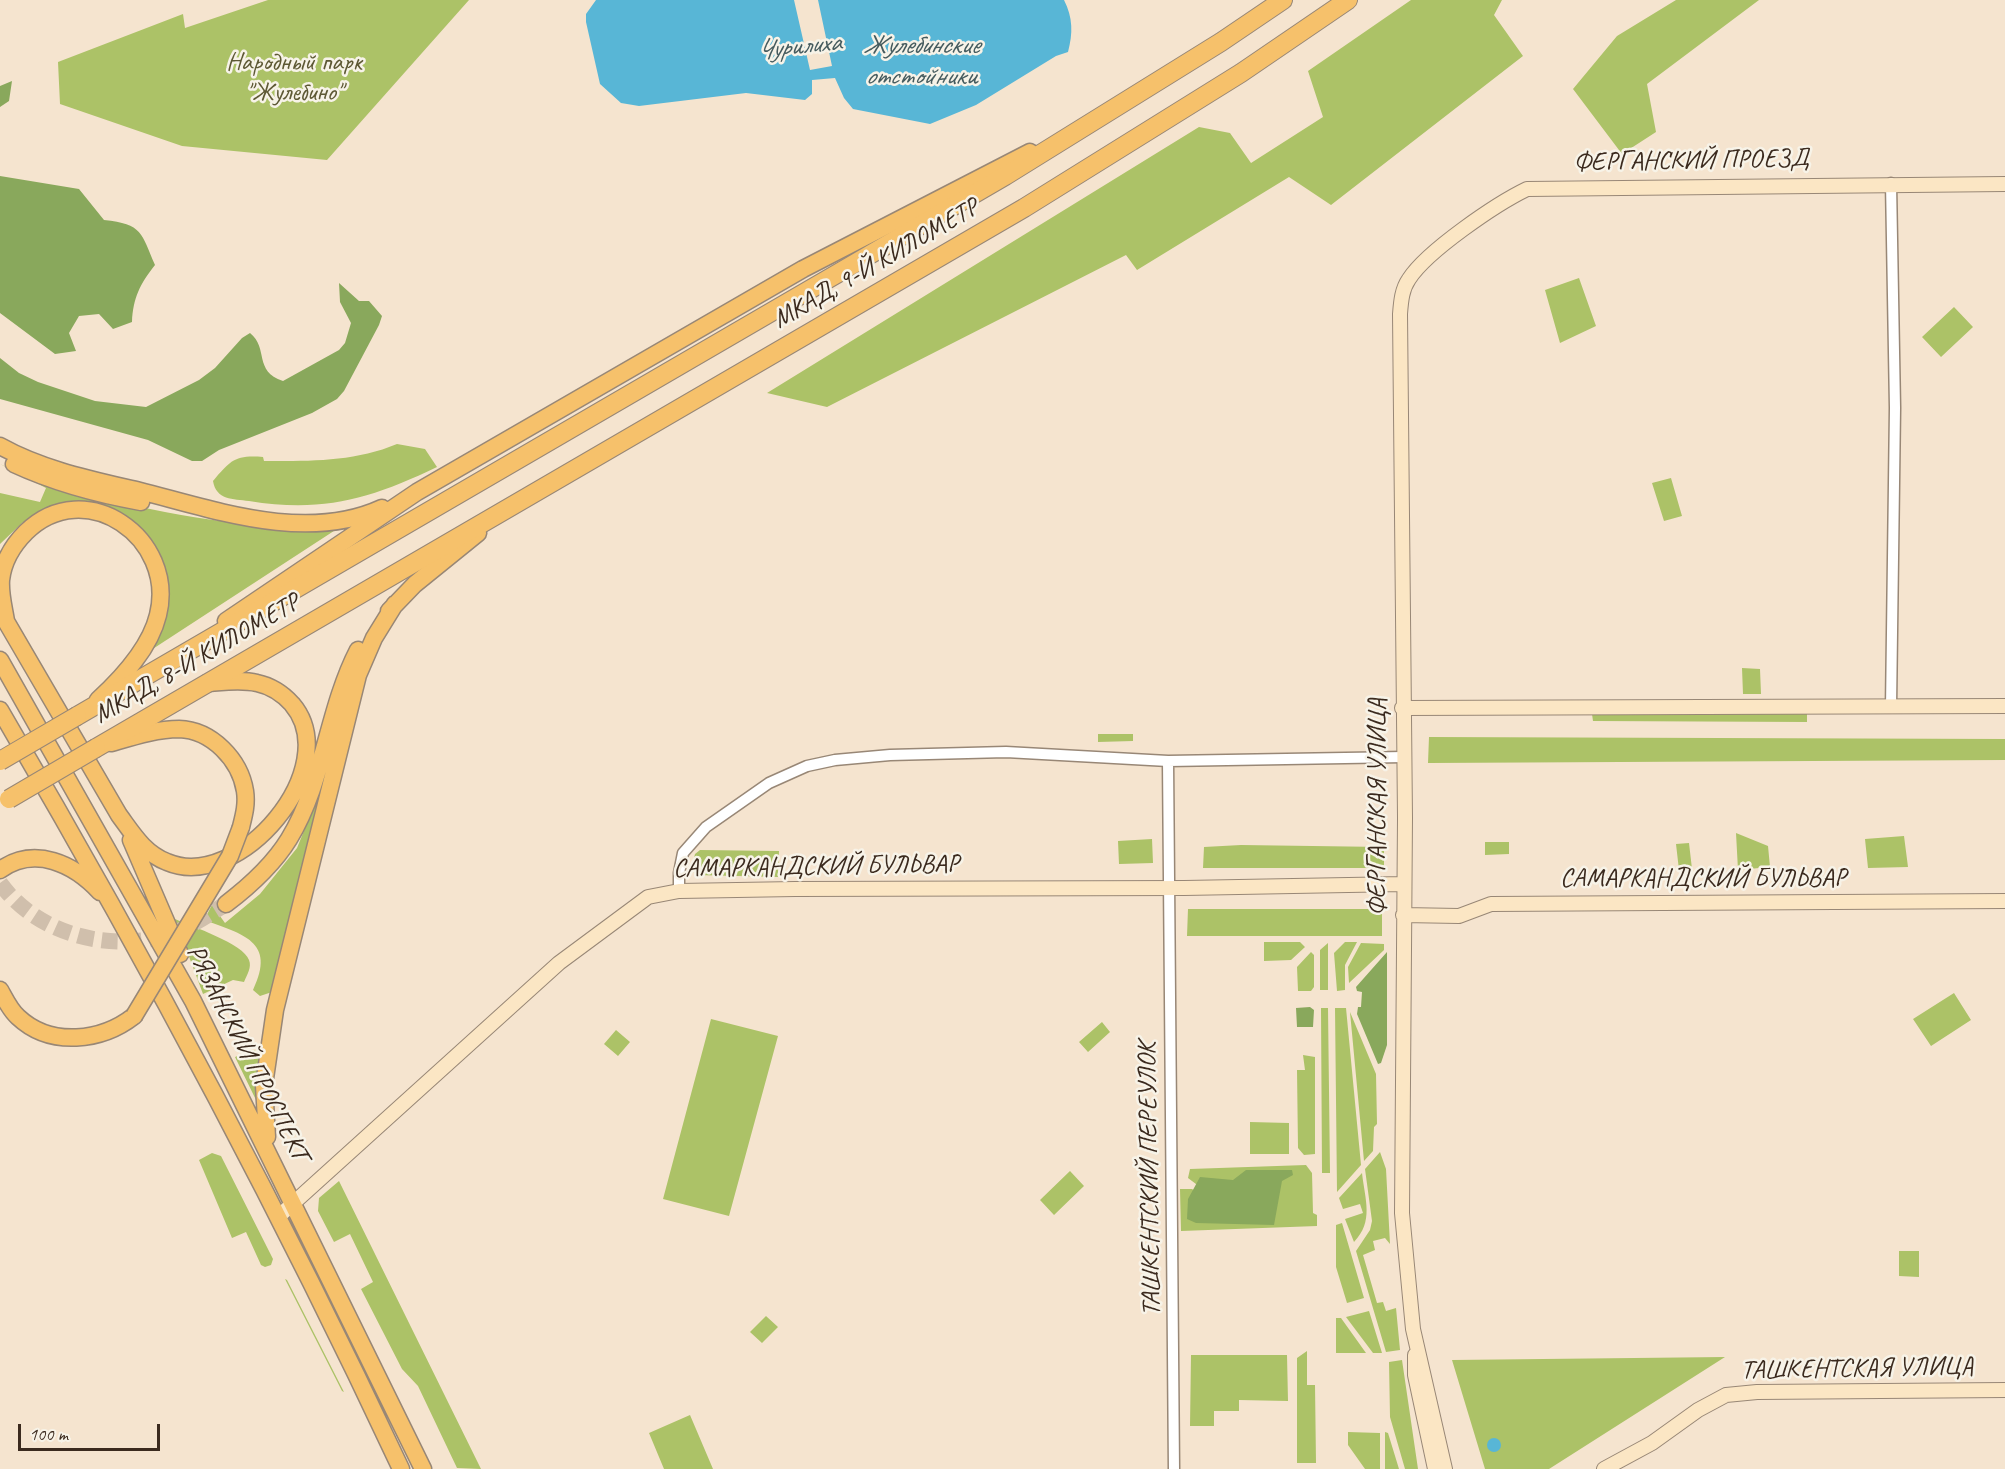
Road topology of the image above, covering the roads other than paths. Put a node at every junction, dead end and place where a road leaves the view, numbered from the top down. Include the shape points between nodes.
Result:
1 (1283, 0) edge
2 (1348, 0) edge
3 (1111, 111) junction
4 (1891, 183) junction
5 (2005, 184) edge
6 (1408, 279) joint
7 (0, 446) edge
8 (0, 458) edge
9 (417, 492) junction
10 (521, 499) junction
11 (190, 506) junction
12 (401, 526) joint
13 (420, 558) joint
14 (395, 604) junction
15 (3, 617) edge
16 (3, 665) edge
17 (154, 671) junction
18 (206, 684) junction
19 (2005, 706) edge
20 (1892, 707) junction
21 (1402, 708) junction
22 (0, 710) edge
23 (77, 716) junction
24 (96, 748) junction
25 (1404, 757) junction
26 (0, 761) edge
27 (1168, 761) junction
28 (5, 801) edge
29 (119, 815) junction
30 (0, 870) edge
31 (1403, 884) junction
32 (1169, 888) junction
33 (679, 891) junction
34 (2005, 901) edge
35 (226, 904) tunnel mouth
36 (117, 913) junction
37 (1403, 915) junction
38 (0, 990) edge
39 (193, 1001) junction
40 (269, 1153) junction
41 (294, 1204) junction
42 (278, 1217) junction
43 (1414, 1335) junction
44 (2005, 1390) edge
45 (1652, 1443) junction
46 (401, 1469) edge
47 (423, 1469) edge
48 (1174, 1469) edge
49 (1435, 1469) edge
50 (1445, 1469) edge
51 (1604, 1469) edge
52 (1622, 1469) edge

1 - 3 highway, МКАД, 9-Й КИЛОМЕТР
2 - 10 highway, МКАД, 9-Й КИЛОМЕТР via 1241,74 1024,208
3 - 9 main road via 803,269
3 - 12 highway, МКАД, 9-Й КИЛОМЕТР
4 - 5 street, ФЕРГАНСКИЙ ПРОЕЗД
4 - 6 street, ФЕРГАНСКИЙ ПРОЕЗД via 1527,189 1500,202 1420,265
4 - 20 street via 1895,408
6 - 21 street, ФЕРГАНСКАЯ УЛИЦА via 1401,296 1400,314
7 - 11 main road via 46,466
8 - 11 main road via 49,480 93,493
9 - 11 main road via 374,512 305,522 273,521
9 - 17 main road
10 - 13 highway, МКАД, 9-Й КИЛОМЕТР
10 - 14 main road
12 - 17 highway, МКАД, 8-Й КИЛОМЕТР
13 - 18 highway, МКАД, 8-Й КИЛОМЕТР
14 - 35 main road via 368,636 348,670 335,701 305,807 289,838 253,883
14 - 40 main road via 358,675 275,1010 264,1085
15 - 23 main road via 1,589 5,565 16,544 39,522 67,512 91,511 114,518 146,544 160,580 154,626 127,670
15 - 29 main road
16 - 39 main road, РЯЗАНСКИЙ ПРОСПЕКТ
17 - 23 highway, МКАД, 8-Й КИЛОМЕТР
18 - 24 highway, МКАД, 8-Й КИЛОМЕТР
18 - 29 main road via 259,683 279,692 296,708 306,729 308,751 292,795 252,842 230,858 205,867 180,866 152,854 140,845
19 - 20 street
20 - 21 street
21 - 25 street, ФЕРГАНСКАЯ УЛИЦА
22 - 36 main road, РЯЗАНСКИЙ ПРОСПЕКТ
23 - 26 highway, МКАД, 8-Й КИЛОМЕТР, bridge
24 - 28 highway, МКАД, 8-Й КИЛОМЕТР, bridge
24 - 38 main road, bridge via 179,729 216,742 240,774 245,792 246,809 230,856 134,1016 117,1028 96,1036 54,1036 18,1017
25 - 27 street
25 - 31 street, ФЕРГАНСКАЯ УЛИЦА
27 - 32 street, ТАШКЕНТСКИЙ ПЕРЕУЛОК
27 - 33 street via 985,753 861,757 807,766 769,783 706,826 683,853
29 - 39 main road via 166,917 187,972
30 - 36 main road via 23,859 56,861 97,889
31 - 32 street, САМАРКАНДСКИЙ БУЛЬВАР
31 - 37 street, ФЕРГАНСКАЯ УЛИЦА
32 - 33 street, САМАРКАНДСКИЙ БУЛЬВАР
32 - 48 street, ТАШКЕНТСКИЙ ПЕРЕУЛОК
33 - 41 street, САМАРКАНДСКИЙ БУЛЬВАР via 639,902 559,963
34 - 37 street, САМАРКАНДСКИЙ БУЛЬВАР via 1491,904 1459,916
36 - 42 main road, РЯЗАНСКИЙ ПРОСПЕКТ
37 - 43 street, ФЕРГАНСКАЯ УЛИЦА via 1402,1214
39 - 40 main road, РЯЗАНСКИЙ ПРОСПЕКТ
40 - 41 main road, РЯЗАНСКИЙ ПРОСПЕКТ
41 - 42 street, САМАРКАНДСКИЙ БУЛЬВАР
41 - 47 main road, РЯЗАНСКИЙ ПРОСПЕКТ
42 - 46 main road, РЯЗАНСКИЙ ПРОСПЕКТ
43 - 49 street, ФЕРГАНСКАЯ УЛИЦА via 1415,1375
43 - 50 street, ФЕРГАНСКАЯ УЛИЦА
44 - 45 street, ТАШКЕНТСКАЯ УЛИЦА via 1726,1395
45 - 51 street, ТАШКЕНТСКАЯ УЛИЦА
45 - 52 street, ТАШКЕНТСКАЯ УЛИЦА

